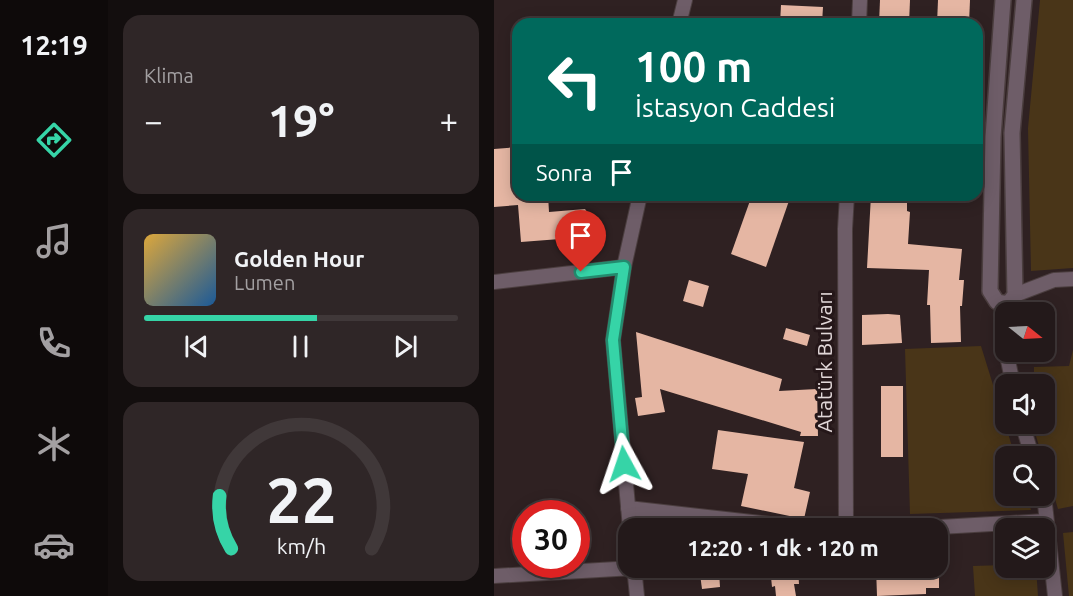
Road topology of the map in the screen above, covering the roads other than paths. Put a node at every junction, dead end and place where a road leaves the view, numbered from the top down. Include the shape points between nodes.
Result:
1 (685, 0) edge
2 (860, 0) edge
3 (1003, 0) edge
4 (1024, 0) edge
5 (680, 18) edge
6 (859, 18) edge
7 (639, 201) edge
8 (847, 201) edge
9 (624, 267) junction
10 (1073, 279) edge
11 (494, 282) edge
12 (997, 302) edge
13 (1010, 302) edge
14 (1014, 302) edge
15 (628, 508) junction
16 (629, 518) edge
17 (716, 518) edge
18 (846, 518) edge
19 (995, 524) edge
20 (948, 527) edge
21 (618, 568) edge
22 (494, 576) edge
23 (635, 578) edge
24 (1053, 578) edge
25 (637, 596) edge
26 (1055, 596) edge

1 - 5 street
2 - 6 street
3 - 12 street via 993,137 990,291
4 - 13 street via 1012,133
7 - 9 street
8 - 18 street, Atatürk Bulvarı
9 - 11 street
9 - 15 street via 613,340
10 - 14 street via 1054,280
15 - 16 street
15 - 17 street
19 - 20 street
21 - 22 street
23 - 25 street
24 - 26 street

